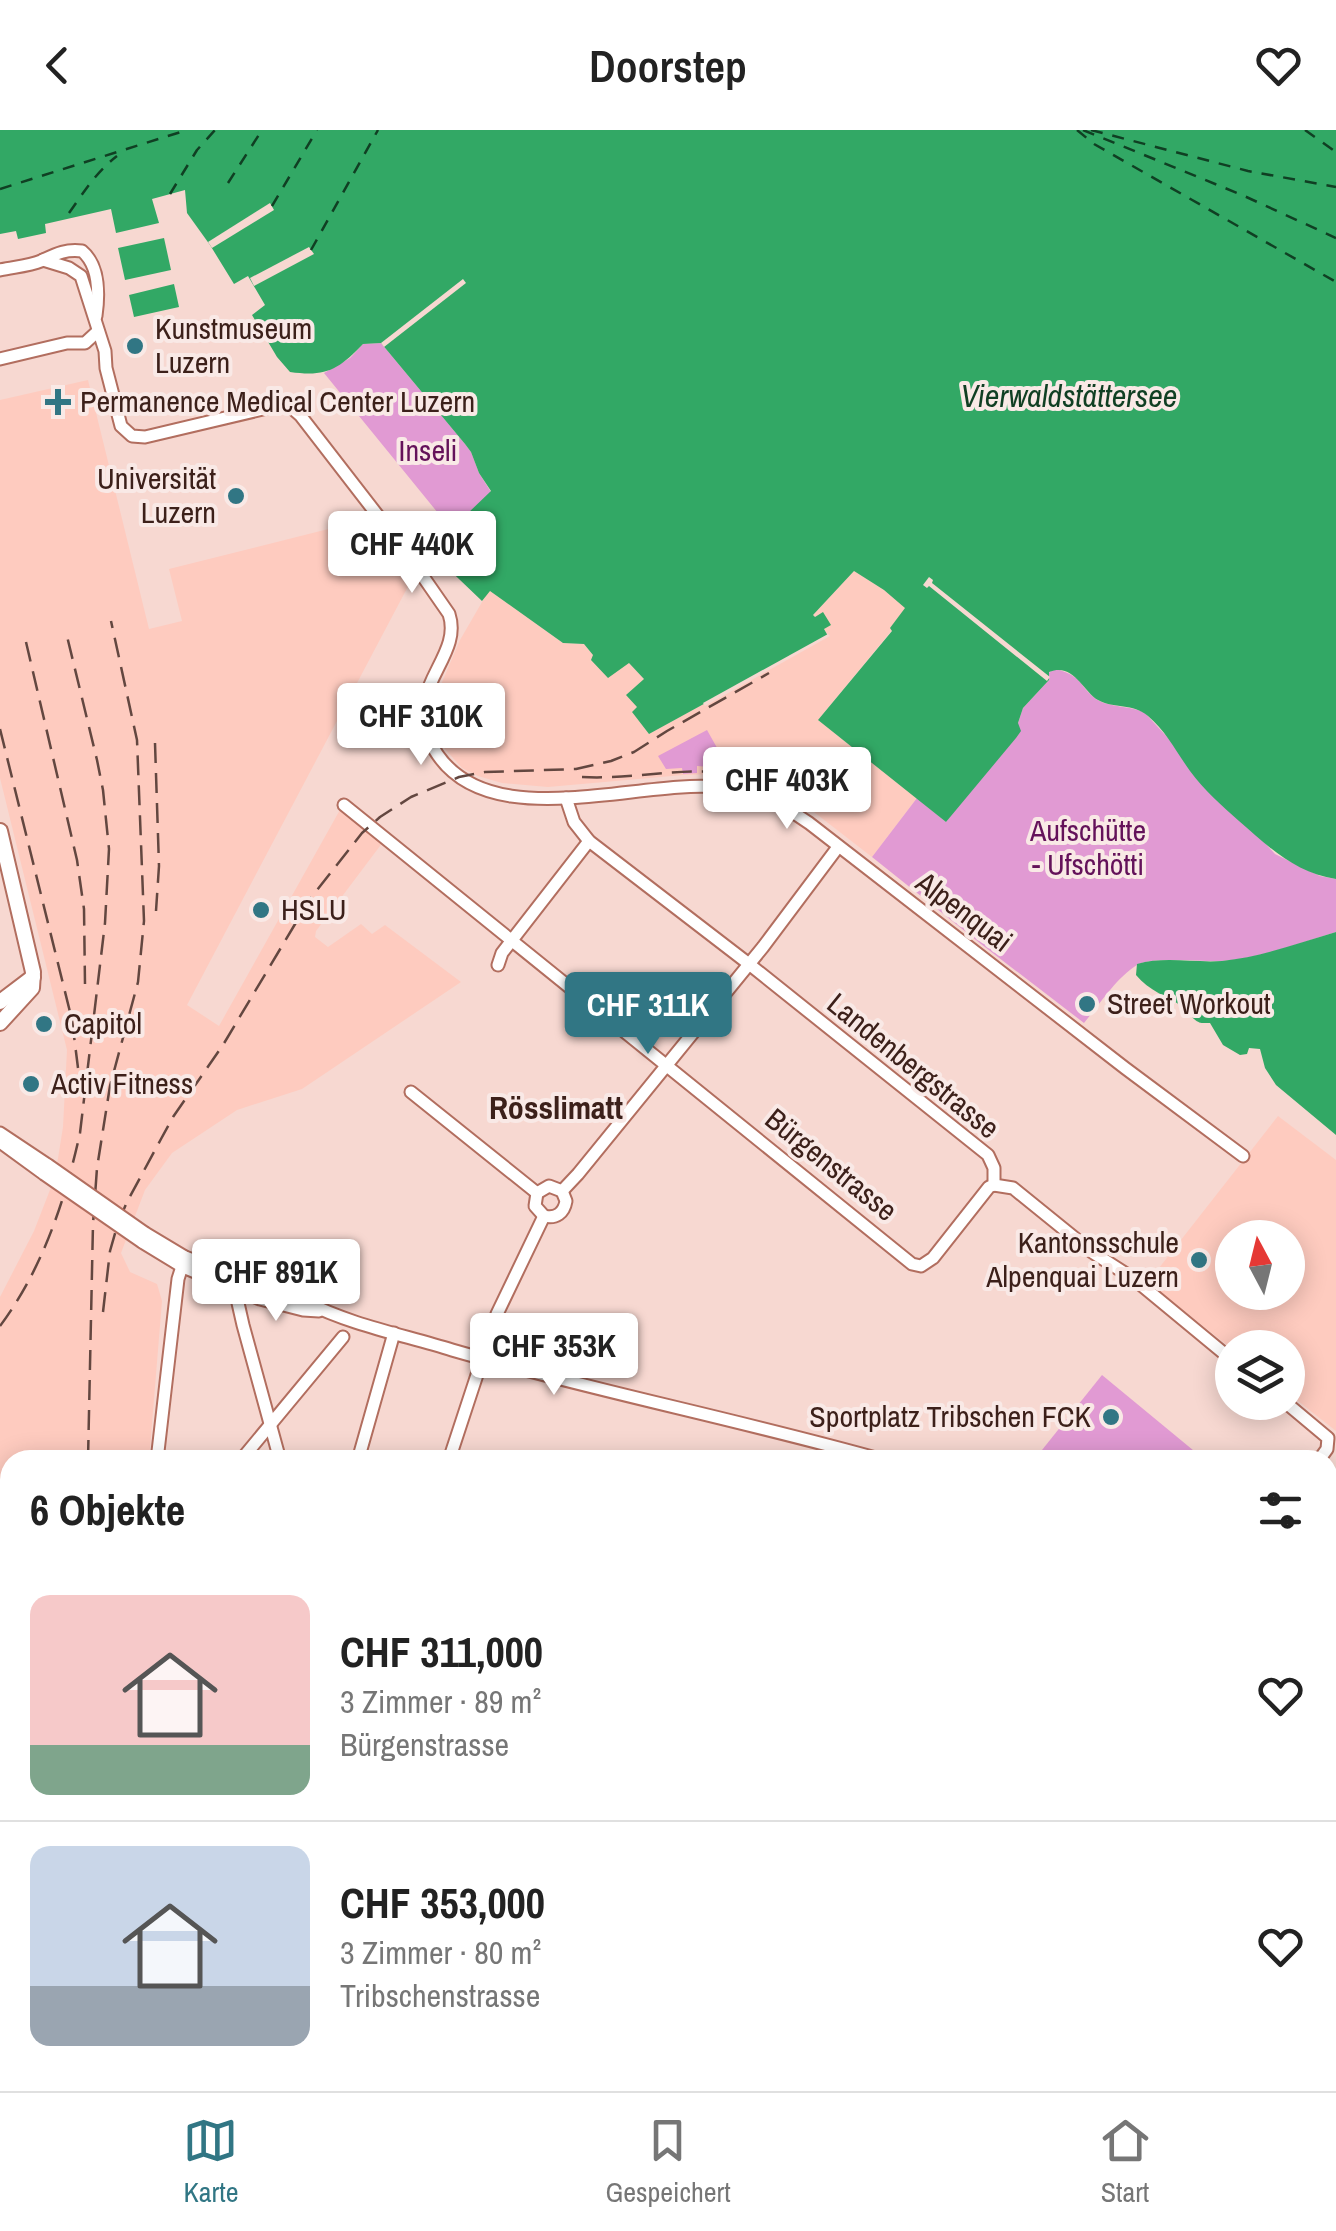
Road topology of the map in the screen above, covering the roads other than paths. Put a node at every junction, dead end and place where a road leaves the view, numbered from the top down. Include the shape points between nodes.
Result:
1 (43, 260) junction
2 (0, 270) edge
3 (97, 325) junction
4 (85, 344) junction
5 (0, 360) edge
6 (106, 368) junction
7 (566, 798) junction
8 (344, 805) dead end
9 (0, 832) edge
10 (589, 841) junction
11 (838, 847) junction
12 (6, 878) edge
13 (512, 940) junction
14 (749, 964) junction
15 (498, 965) dead end
16 (32, 977) junction
17 (2, 996) edge
18 (0, 1023) edge
19 (668, 1065) junction
20 (411, 1092) dead end
21 (0, 1133) edge
22 (0, 1142) edge
23 (1243, 1156) dead end
24 (46, 1170) junction
25 (994, 1185) junction
26 (562, 1191) junction
27 (537, 1192) junction
28 (544, 1216) junction
29 (184, 1262) junction
30 (239, 1290) junction
31 (323, 1311) junction
32 (394, 1333) junction
33 (342, 1337) dead end
34 (1215, 1346) edge
35 (482, 1358) junction
36 (1305, 1419) edge
37 (270, 1426) junction
38 (157, 1450) edge
39 (250, 1450) edge
40 (277, 1450) edge
41 (361, 1450) edge
42 (452, 1450) edge
43 (827, 1450) edge
44 (1327, 1450) edge

1 - 2 street
1 - 3 street via 81,276
1 - 3 street via 76,250 86,254 99,293
3 - 4 street
3 - 6 street
4 - 5 street
4 - 6 street
6 - 7 street, Alpenquai via 119,421 132,436 280,405 292,408 395,538 452,623 423,710 436,753 477,787
7 - 10 street, Landenbergstrasse via 571,818
7 - 11 street, Alpenquai via 728,788 787,808
8 - 13 street, Bürgenstrasse
9 - 12 main road
10 - 13 street
10 - 14 street, Landenbergstrasse
11 - 14 street
11 - 23 street, Alpenquai
12 - 16 main road
13 - 15 street
13 - 19 street, Bürgenstrasse
14 - 19 street
14 - 25 street, Landenbergstrasse via 988,1155
16 - 17 main road
16 - 18 main road via 32,988
19 - 25 street, Bürgenstrasse via 912,1264 933,1258
19 - 26 street
20 - 27 street
21 - 24 street
22 - 24 street
24 - 29 street, bridge
25 - 34 street, Landenbergstrasse via 1013,1188
26 - 27 street via 550,1186
26 - 28 street via 562,1212
27 - 28 street via 535,1206
28 - 35 street
29 - 30 street
29 - 31 street
29 - 38 street
30 - 31 street
30 - 37 street
31 - 32 street
32 - 35 street
32 - 41 street
33 - 37 street
35 - 42 street
35 - 43 street
36 - 44 street via 1326,1436
37 - 39 street
37 - 40 street

